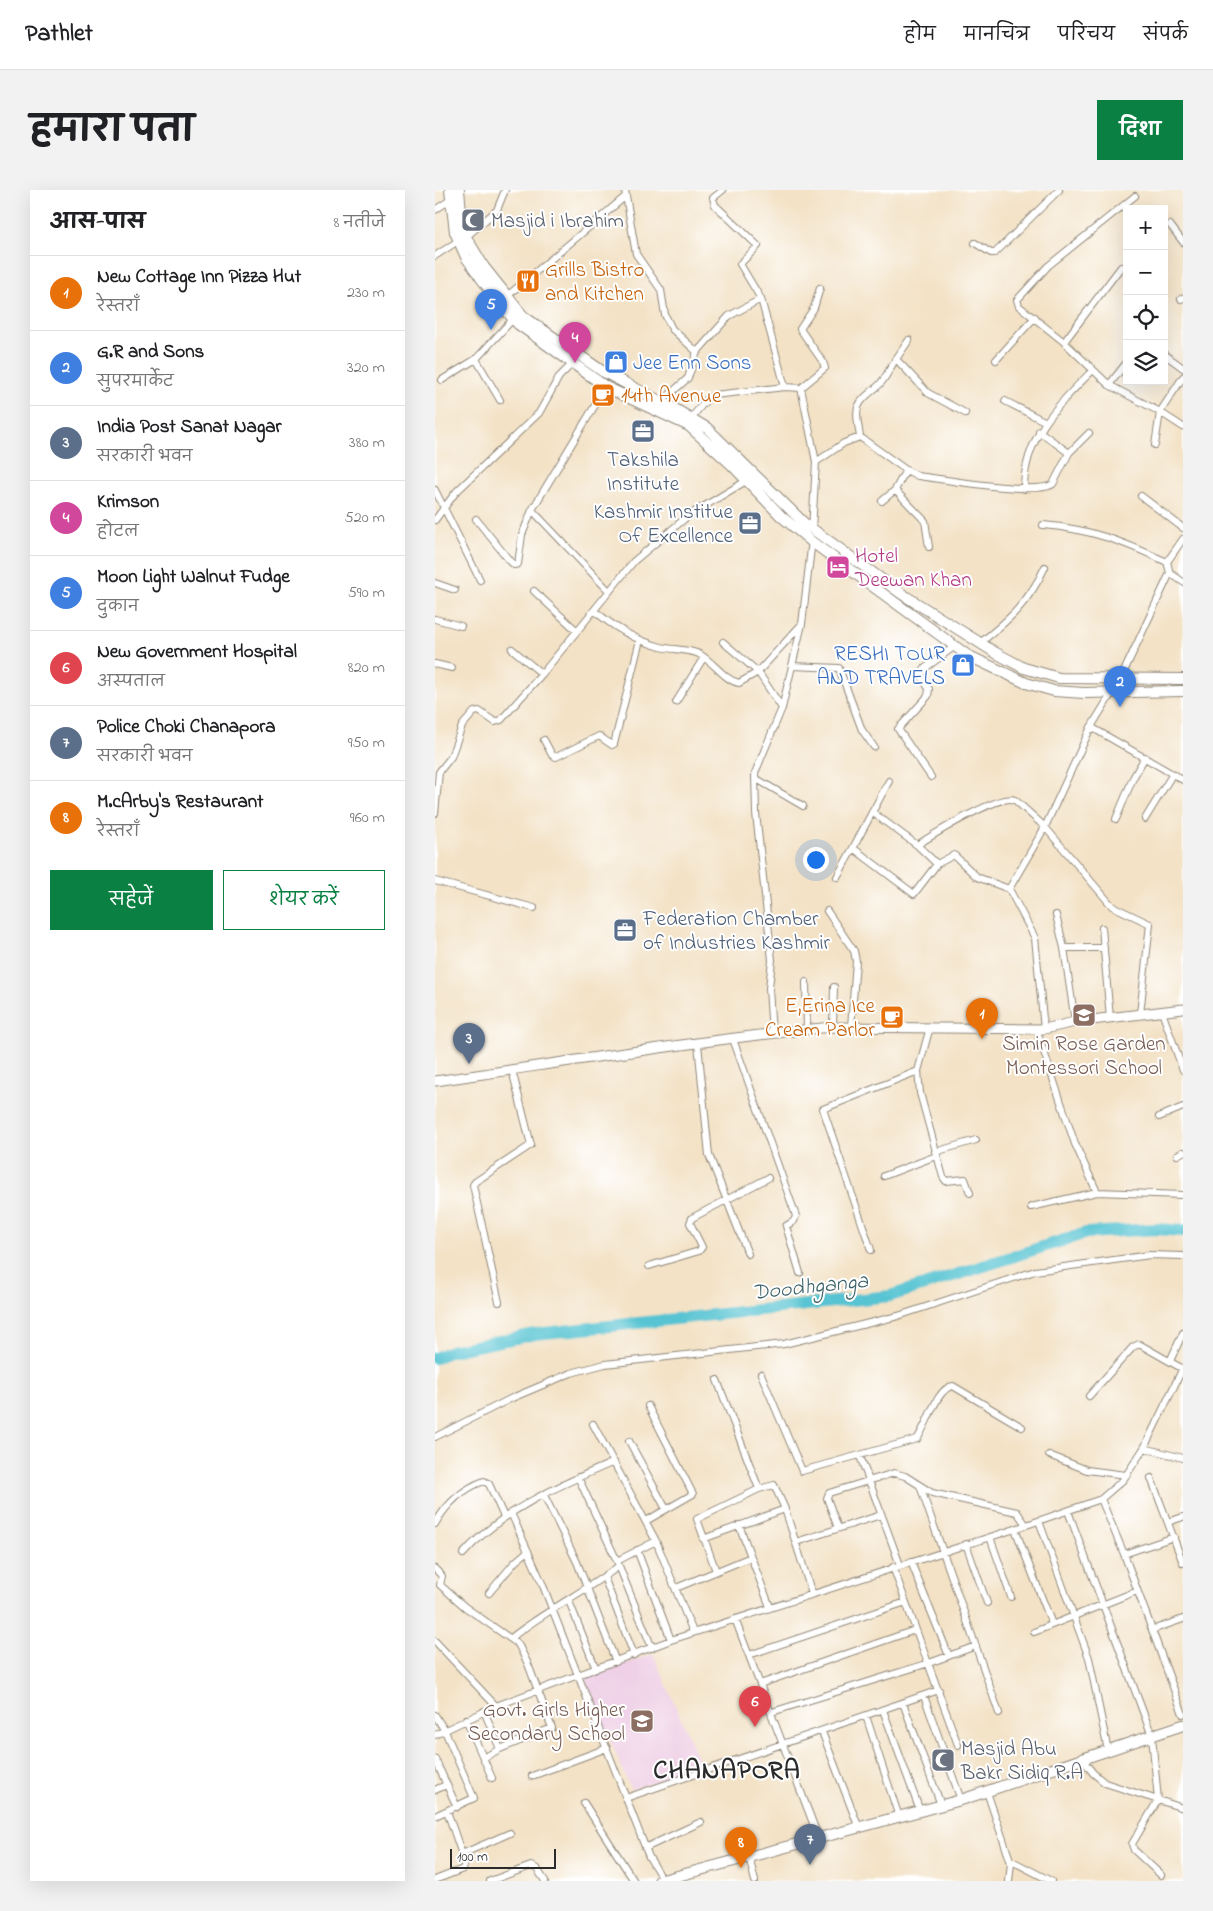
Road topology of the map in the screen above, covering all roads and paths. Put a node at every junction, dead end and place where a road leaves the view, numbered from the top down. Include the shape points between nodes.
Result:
1 (459, 190) edge
2 (505, 190) edge
3 (723, 190) edge
4 (1059, 190) edge
5 (625, 193) edge
6 (450, 195) edge
7 (1135, 196) dead end
8 (435, 210) edge
9 (1170, 225) dead end
10 (462, 239) junction
11 (1183, 242) edge
12 (975, 243) dead end
13 (435, 256) edge
14 (1121, 267) dead end
15 (820, 288) dead end
16 (506, 296) junction
17 (761, 299) junction
18 (1035, 317) junction
19 (513, 319) junction
20 (909, 340) dead end
21 (1064, 342) junction
22 (697, 352) junction
23 (1168, 357) edge
24 (476, 359) junction
25 (896, 359) junction
26 (576, 360) junction
27 (996, 360) dead end
28 (1123, 367) edge
29 (1183, 368) edge
30 (1093, 370) junction
31 (1183, 377) edge
32 (442, 380) dead end
33 (1109, 385) junction
34 (606, 387) junction
35 (785, 387) junction
36 (801, 388) junction
37 (500, 400) dead end
38 (1005, 401) dead end
39 (661, 402) junction
40 (1160, 412) junction
41 (965, 413) dead end
42 (691, 418) junction
43 (1046, 422) junction
44 (1183, 427) edge
45 (1039, 431) junction
46 (1089, 433) dead end
47 (860, 437) junction
48 (1155, 445) dead end
49 (1069, 453) junction
50 (816, 462) junction
51 (906, 470) junction
52 (747, 481) junction
53 (1024, 489) junction
54 (435, 490) edge
55 (895, 490) junction
56 (1141, 496) dead end
57 (882, 501) dead end
58 (444, 505) junction
59 (532, 510) junction
60 (476, 519) dead end
61 (435, 520) edge
62 (1043, 525) dead end
63 (1183, 528) edge
64 (812, 529) junction
65 (1183, 539) edge
66 (811, 542) junction
67 (929, 547) dead end
68 (1167, 562) junction
69 (1045, 567) dead end
70 (1170, 572) junction
71 (479, 580) dead end
72 (1183, 582) edge
73 (435, 583) edge
74 (455, 590) dead end
75 (533, 591) dead end
76 (609, 591) junction
77 (594, 610) junction
78 (435, 619) edge
79 (802, 624) junction
80 (461, 626) dead end
81 (577, 631) junction
82 (640, 640) junction
83 (723, 642) dead end
84 (980, 643) junction
85 (955, 646) junction
86 (512, 649) dead end
87 (704, 657) junction
88 (435, 664) edge
89 (792, 666) junction
90 (452, 668) dead end
91 (758, 672) junction
92 (542, 674) junction
93 (1183, 679) edge
94 (1120, 680) junction
95 (1113, 691) junction
96 (1183, 691) edge
97 (676, 702) dead end
98 (783, 708) junction
99 (1091, 727) junction
100 (544, 740) dead end
101 (874, 747) dead end
102 (1145, 757) junction
103 (1172, 775) junction
104 (931, 777) dead end
105 (755, 778) junction
106 (1183, 780) edge
107 (889, 781) dead end
108 (803, 806) dead end
109 (872, 812) junction
110 (435, 813) edge
111 (1116, 819) dead end
112 (1145, 819) dead end
113 (1045, 827) junction
114 (917, 845) junction
115 (853, 848) junction
116 (937, 864) junction
117 (837, 876) dead end
118 (435, 881) edge
119 (1009, 889) junction
120 (534, 908) dead end
121 (827, 911) dead end
122 (1056, 915) dead end
123 (1102, 928) dead end
124 (1064, 948) junction
125 (1104, 948) junction
126 (806, 982) dead end
127 (834, 987) dead end
128 (1183, 1009) edge
129 (1162, 1012) junction
130 (1140, 1014) junction
131 (1111, 1018) junction
132 (1075, 1022) junction
133 (833, 1027) junction
134 (851, 1027) junction
135 (930, 1027) junction
136 (1041, 1029) junction
137 (807, 1030) junction
138 (772, 1034) junction
139 (733, 1039) junction
140 (697, 1044) junction
141 (512, 1070) junction
142 (1183, 1070) edge
143 (918, 1071) junction
144 (435, 1081) edge
145 (1183, 1107) edge
146 (1159, 1117) dead end
147 (976, 1140) dead end
148 (936, 1154) junction
149 (884, 1176) dead end
150 (768, 1178) dead end
151 (1097, 1192) junction
152 (970, 1193) dead end
153 (1183, 1194) edge
154 (726, 1201) junction
155 (1031, 1207) dead end
156 (871, 1250) dead end
157 (748, 1254) dead end
158 (1183, 1256) edge
159 (649, 1266) dead end
160 (800, 1273) dead end
161 (499, 1302) dead end
162 (1183, 1333) edge
163 (1170, 1361) junction
164 (1183, 1368) edge
165 (761, 1374) dead end
166 (717, 1380) dead end
167 (1089, 1396) dead end
168 (648, 1406) dead end
169 (593, 1424) dead end
170 (1022, 1427) dead end
171 (435, 1437) edge
172 (629, 1441) dead end
173 (1144, 1448) junction
174 (1049, 1455) dead end
175 (860, 1456) junction
176 (1183, 1458) edge
177 (614, 1462) junction
178 (1126, 1475) junction
179 (578, 1477) junction
180 (1151, 1478) dead end
181 (869, 1481) junction
182 (920, 1486) junction
183 (759, 1490) junction
184 (544, 1495) junction
185 (1101, 1499) junction
186 (666, 1509) junction
187 (785, 1509) junction
188 (1068, 1511) junction
189 (508, 1515) junction
190 (881, 1515) junction
191 (1183, 1517) edge
192 (1039, 1520) junction
193 (646, 1521) junction
194 (1168, 1522) junction
195 (435, 1524) edge
196 (739, 1525) junction
197 (1026, 1525) junction
198 (838, 1528) junction
199 (1015, 1529) junction
200 (990, 1537) junction
201 (1174, 1537) junction
202 (703, 1539) junction
203 (656, 1541) junction
204 (796, 1542) junction
205 (966, 1544) junction
206 (637, 1550) junction
207 (529, 1551) junction
208 (941, 1552) junction
209 (463, 1554) dead end
210 (1124, 1554) junction
211 (751, 1557) junction
212 (911, 1562) junction
213 (618, 1563) junction
214 (1183, 1563) edge
215 (897, 1566) junction
216 (435, 1569) edge
217 (716, 1571) junction
218 (604, 1577) junction
219 (676, 1588) junction
220 (587, 1590) junction
221 (1137, 1591) junction
222 (489, 1593) dead end
223 (812, 1594) junction
224 (1011, 1597) dead end
225 (569, 1601) junction
226 (906, 1602) junction
227 (987, 1603) dead end
228 (1103, 1603) junction
229 (770, 1607) junction
230 (552, 1609) junction
231 (1074, 1615) junction
232 (735, 1619) junction
233 (1183, 1619) edge
234 (1051, 1624) junction
235 (915, 1630) junction
236 (1152, 1630) junction
237 (693, 1632) junction
238 (1034, 1632) dead end
239 (511, 1638) junction
240 (671, 1640) junction
241 (435, 1641) edge
242 (976, 1646) junction
243 (652, 1648) junction
244 (635, 1655) junction
245 (749, 1655) junction
246 (949, 1656) junction
247 (616, 1662) junction
248 (929, 1663) junction
249 (596, 1669) junction
250 (577, 1675) junction
251 (760, 1684) junction
252 (538, 1689) junction
253 (939, 1690) junction
254 (924, 1696) junction
255 (903, 1703) junction
256 (497, 1706) junction
257 (883, 1710) junction
258 (484, 1711) junction
259 (772, 1712) junction
260 (999, 1713) dead end
261 (1183, 1714) edge
262 (435, 1715) edge
263 (866, 1716) junction
264 (466, 1719) junction
265 (1183, 1725) edge
266 (445, 1730) junction
267 (822, 1732) junction
268 (435, 1735) edge
269 (1152, 1736) junction
270 (784, 1744) junction
271 (958, 1745) dead end
272 (607, 1748) junction
273 (500, 1749) junction
274 (1108, 1751) junction
275 (483, 1758) junction
276 (1083, 1760) junction
277 (436, 1763) edge
278 (532, 1776) dead end
279 (492, 1778) dead end
280 (446, 1785) junction
281 (435, 1790) edge
282 (987, 1792) junction
283 (626, 1798) junction
284 (961, 1800) junction
285 (1158, 1800) junction
286 (584, 1802) dead end
287 (941, 1805) junction
288 (457, 1807) junction
289 (1183, 1808) edge
290 (447, 1811) junction
291 (920, 1811) junction
292 (435, 1816) edge
293 (899, 1817) junction
294 (701, 1822) dead end
295 (859, 1828) junction
296 (510, 1833) dead end
297 (819, 1839) junction
298 (645, 1848) junction
299 (462, 1854) junction
300 (749, 1857) junction
301 (1010, 1860) junction
302 (1161, 1875) dead end
303 (435, 1880) edge
304 (661, 1880) edge
305 (490, 1881) edge
306 (545, 1881) edge
307 (634, 1881) edge
308 (755, 1881) edge
309 (1009, 1881) edge
310 (1051, 1881) edge

1 - 10 main road
2 - 10 street via 497,210
3 - 17 street via 713,198 715,206 758,246 740,264
4 - 12 street via 995,253
5 - 16 street
5 - 22 street via 636,254 661,290 671,329
6 - 8 street
6 - 10 main road
7 - 18 street via 1048,266 1021,294 1017,300 1019,306
9 - 11 street
10 - 13 street
10 - 16 main road
10 - 19 main road via 478,273
14 - 21 street
15 - 36 street via 814,308 800,329 825,368
16 - 26 main road via 523,316
17 - 22 street via 729,316
17 - 35 street
18 - 21 street
18 - 27 street
19 - 24 street
19 - 26 main road
20 - 25 street
21 - 30 street
22 - 39 street via 690,375
23 - 29 street
24 - 32 street
24 - 37 street
25 - 41 street via 928,393
25 - 47 street via 881,382 859,405
26 - 34 main road
26 - 39 main road
26 - 58 street via 559,377 539,413
28 - 33 street
30 - 33 street
30 - 43 street
31 - 40 street
33 - 40 street
34 - 52 main road via 689,426
34 - 59 street
35 - 36 street
35 - 42 street via 714,396 708,398
36 - 50 street
38 - 43 street
39 - 42 main road
40 - 44 street
40 - 48 street
42 - 64 main road via 707,428
43 - 45 street
45 - 49 street
45 - 53 street via 1027,459
46 - 49 street
47 - 50 street via 844,443
47 - 51 street
49 - 53 street via 1053,484
50 - 64 street
51 - 53 street via 918,476
51 - 55 street
52 - 66 main road
52 - 76 street via 668,530 634,561
54 - 58 street
55 - 57 street
55 - 67 street via 925,521
56 - 63 street
58 - 61 street
58 - 71 street
59 - 60 street via 522,535 516,565
59 - 76 street
62 - 68 street via 1099,534
64 - 66 street
64 - 84 main road via 902,594
65 - 68 street
66 - 79 street
66 - 85 main road
68 - 70 street
69 - 84 street via 1037,586 1016,614
70 - 72 street
70 - 94 street
73 - 74 street
75 - 81 street
76 - 77 street
77 - 81 street
77 - 82 street via 619,631
78 - 80 street
79 - 89 street
79 - 91 street
81 - 92 street
82 - 87 street
82 - 100 street via 615,744 599,736 556,757
83 - 91 street
84 - 94 main road via 1024,668 1059,678
85 - 95 main road via 1026,683 1054,691
85 - 104 street via 924,669 921,676 929,689 928,696 898,730
86 - 92 street
87 - 91 street via 735,683 745,682
87 - 97 street
88 - 90 street
89 - 98 street
89 - 101 street via 839,668 862,730
91 - 98 street
92 - 110 street via 499,721 495,722 475,710 462,726 451,756 438,776
93 - 94 main road
95 - 96 main road
95 - 99 street
98 - 105 street via 758,763
99 - 102 street
99 - 113 street
102 - 103 street
102 - 111 street
103 - 106 street
103 - 112 street
105 - 108 street
105 - 138 street via 772,952 769,988
107 - 109 street
109 - 114 street
109 - 115 street
113 - 114 street via 1011,798 955,822
113 - 119 street
113 - 130 street via 1112,906 1150,924
114 - 116 street
115 - 116 street via 911,894 920,889
115 - 117 street
116 - 119 street via 954,855 977,877
118 - 120 street
119 - 136 street via 1035,938
121 - 134 street via 855,951
122 - 124 street
123 - 125 street
124 - 125 street
124 - 132 street
125 - 131 street
126 - 137 street
127 - 133 street
128 - 129 main road
129 - 130 main road
129 - 142 street
130 - 131 main road
131 - 132 main road
132 - 136 main road
133 - 134 main road
133 - 137 main road
134 - 135 main road
135 - 136 main road
135 - 143 street
136 - 151 street via 1075,1144
137 - 138 main road
138 - 139 main road
139 - 140 main road
139 - 160 street via 796,1216 785,1226
140 - 141 main road
140 - 154 street via 706,1140
141 - 144 main road
141 - 161 street via 531,1145 473,1186
143 - 148 street via 920,1093
143 - 156 street via 823,1109
145 - 146 street
147 - 148 street
148 - 149 street
148 - 152 street via 946,1181 965,1179
150 - 154 street
151 - 153 street
151 - 155 street
154 - 157 street
154 - 159 street via 690,1220 701,1247 699,1251
158 - 171 street via 1150,1255 1035,1272 899,1316 785,1344 605,1364 571,1373 512,1398
162 - 163 street
163 - 164 street
163 - 167 street via 1136,1344
164 - 173 street
165 - 175 street via 802,1470
166 - 183 street
168 - 186 street via 692,1489 691,1496
169 - 177 street
170 - 175 street via 949,1386 941,1392 917,1439
172 - 186 street
173 - 176 street
173 - 178 street
174 - 178 street via 1087,1470
175 - 181 street
177 - 179 street
177 - 193 street
178 - 185 street via 1113,1491
179 - 184 street
179 - 213 street
180 - 194 street
181 - 182 street via 894,1473
181 - 190 street
181 - 198 street via 827,1496
182 - 197 street via 945,1496 1017,1512
182 - 208 street
183 - 187 street via 771,1485 776,1487
183 - 202 street via 700,1515 697,1524
184 - 189 street
184 - 220 street
185 - 188 street
185 - 210 street
186 - 193 street
187 - 196 street
187 - 204 street
188 - 192 street
188 - 228 street
189 - 195 street via 484,1481 448,1503
189 - 207 street
189 - 209 street
190 - 198 street
190 - 215 street
191 - 194 street
192 - 197 street
192 - 231 street
193 - 203 street
194 - 201 street
196 - 202 street
196 - 211 street
197 - 199 street
198 - 204 street
199 - 200 street
199 - 234 street
200 - 205 street
200 - 224 street
201 - 210 street
201 - 214 street
202 - 217 street
203 - 206 street
203 - 219 street
204 - 223 street
205 - 208 street
205 - 227 street
206 - 213 street
206 - 240 street
207 - 222 street via 515,1562
207 - 230 street
208 - 212 street
208 - 242 street
210 - 221 street
211 - 217 street
211 - 229 street
212 - 215 street
212 - 246 street
213 - 218 street
213 - 243 street
215 - 223 street
215 - 226 street
216 - 239 street via 441,1576 440,1585 477,1616
217 - 219 street
218 - 220 street
218 - 244 street
219 - 237 street
220 - 225 street
220 - 247 street
221 - 228 street
221 - 236 street
223 - 229 street
225 - 230 street
225 - 249 street
226 - 235 street
226 - 245 street
228 - 231 street
228 - 269 street
229 - 232 street
230 - 239 street
230 - 250 street
231 - 234 street
231 - 274 street via 1093,1671
232 - 237 street
232 - 245 street
233 - 236 street
234 - 238 street
235 - 248 street
235 - 251 street
236 - 261 street
237 - 240 street
239 - 252 street via 524,1653
240 - 243 street
241 - 256 street
242 - 246 street
242 - 260 street
243 - 244 street
244 - 247 street
245 - 251 street
246 - 248 street
247 - 249 street
248 - 253 street
248 - 259 street
249 - 250 street
250 - 252 street
250 - 272 street
251 - 259 street
252 - 256 street
252 - 273 street via 552,1728
253 - 254 street
253 - 271 street
254 - 255 street
254 - 284 street
255 - 257 street
255 - 287 street
256 - 258 street
257 - 263 street
257 - 291 street
258 - 264 street
258 - 273 street
259 - 270 street
262 - 266 street
263 - 267 street
263 - 293 street
264 - 266 street
264 - 275 street
265 - 269 main road
266 - 268 street
266 - 288 street via 474,1796 472,1801
267 - 270 street
267 - 295 street
269 - 274 main road
269 - 285 street
270 - 283 street
270 - 297 street
272 - 278 street
272 - 283 street
273 - 275 street
274 - 276 main road
275 - 279 street
276 - 282 main road
276 - 285 street via 1105,1783
277 - 280 street
280 - 281 street
280 - 288 street
282 - 284 main road
282 - 301 street
283 - 298 street
284 - 287 main road
285 - 289 street
285 - 302 street via 1132,1844 1134,1850
286 - 307 street
287 - 291 main road
288 - 290 street
290 - 292 street
290 - 299 street
291 - 293 main road
293 - 295 main road
294 - 298 street
295 - 297 main road
296 - 299 street
297 - 300 main road
298 - 304 street
299 - 303 street via 463,1869
300 - 304 main road
300 - 308 street
301 - 309 street
301 - 310 street
305 - 306 street via 531,1866

